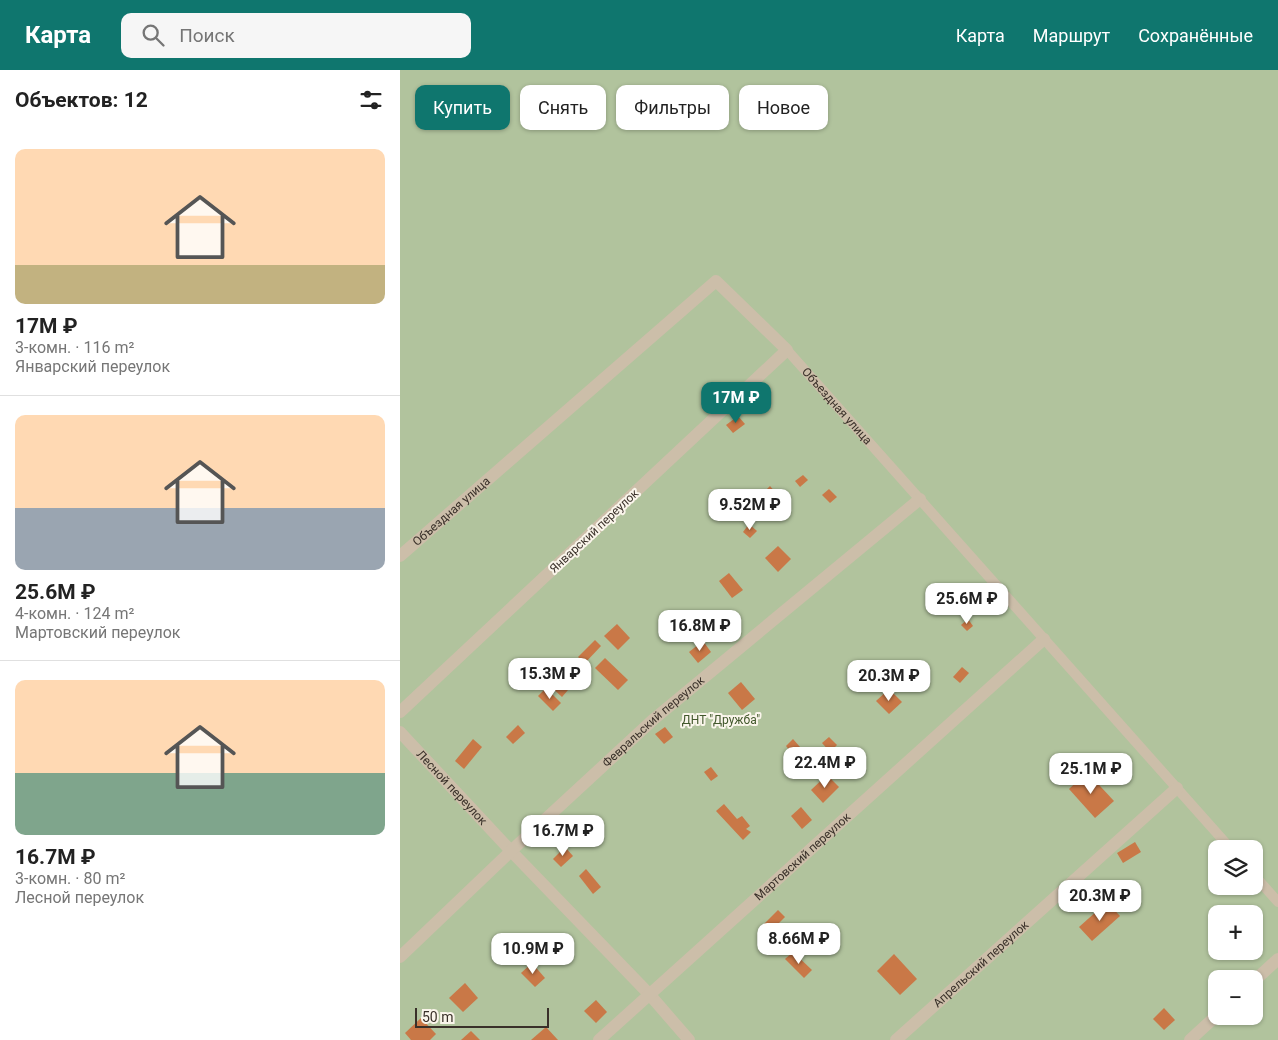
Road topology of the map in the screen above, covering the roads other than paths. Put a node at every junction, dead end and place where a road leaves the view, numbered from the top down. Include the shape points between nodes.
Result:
1 (787, 350) junction
2 (920, 499) junction
3 (400, 556) edge
4 (1044, 639) junction
5 (400, 712) edge
6 (400, 732) edge
7 (1177, 788) junction
8 (1223, 840) edge
9 (510, 851) junction
10 (1263, 885) edge
11 (1278, 902) edge
12 (400, 957) edge
13 (1278, 959) edge
14 (1263, 973) edge
15 (650, 995) junction
16 (1208, 1023) edge
17 (598, 1040) edge
18 (689, 1040) edge
19 (896, 1040) edge
20 (1190, 1040) edge

1 - 2 lane, Объездная улица
1 - 3 street, Объездная улица via 716,281
1 - 5 street, Январский переулок
2 - 4 lane, Объездная улица
2 - 9 street, Февральский переулок via 655,718
4 - 7 lane, Объездная улица
4 - 15 street, Мартовский переулок
6 - 9 street, Лесной переулок
7 - 8 lane, Объездная улица
7 - 19 street, Апрельский переулок
9 - 12 street, Февральский переулок
9 - 15 street, Лесной переулок
10 - 11 lane
13 - 14 street
15 - 17 street
15 - 18 street, Лесной переулок
16 - 20 street

